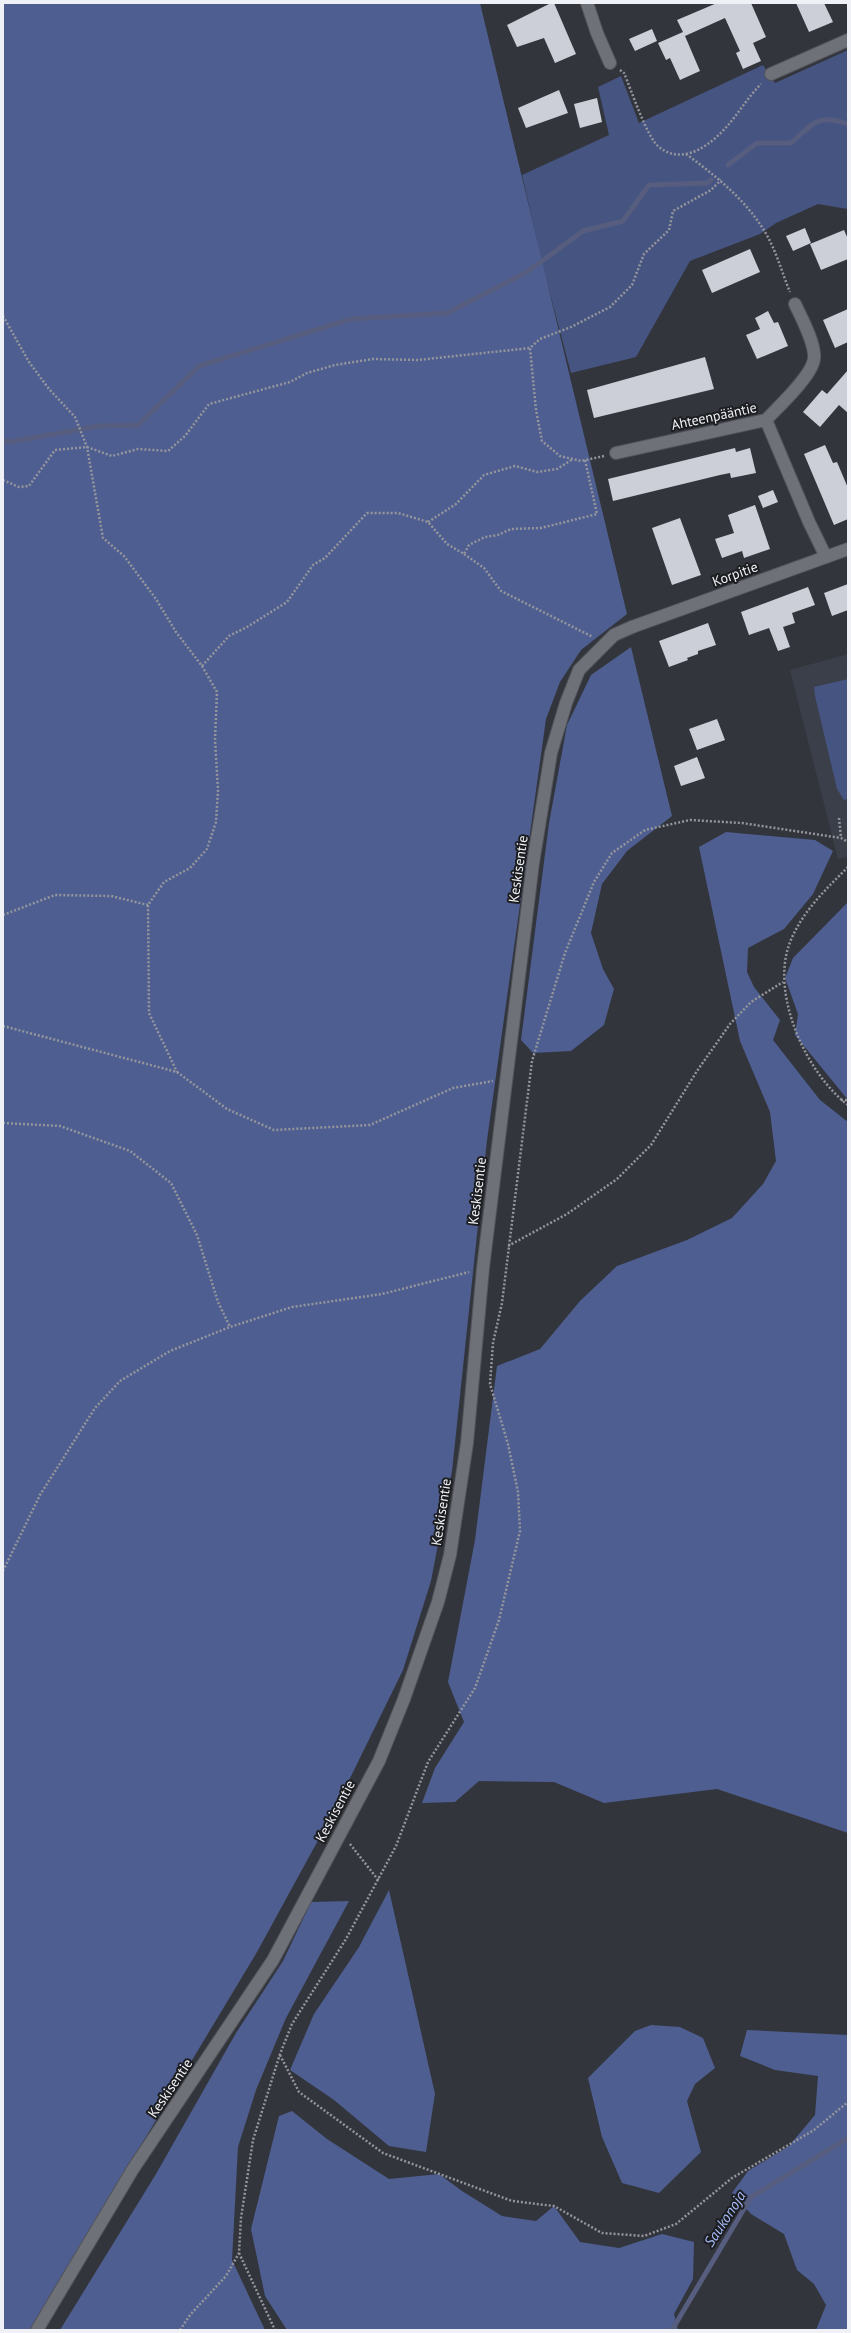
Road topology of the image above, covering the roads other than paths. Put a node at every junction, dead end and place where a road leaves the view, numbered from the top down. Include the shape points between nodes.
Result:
1 (587, 3) edge
2 (848, 40) edge
3 (610, 63) road end
4 (771, 74) road end
5 (795, 304) road end
6 (766, 420) junction
7 (616, 453) road end
8 (848, 550) edge
9 (826, 557) junction
10 (632, 627) joint
11 (37, 2330) edge

1 - 3 street
2 - 4 street
5 - 6 street via 806,328 814,358 813,366
6 - 7 street, Ahteenpääntie
6 - 9 street, Ahteenpääntie
8 - 9 street, Korpitie
9 - 10 street, Korpitie
10 - 11 street, Keskisentie via 614,635 579,670 551,753 533,863 483,1268 467,1444 450,1555 438,1602 379,1761 273,1960 133,2169

